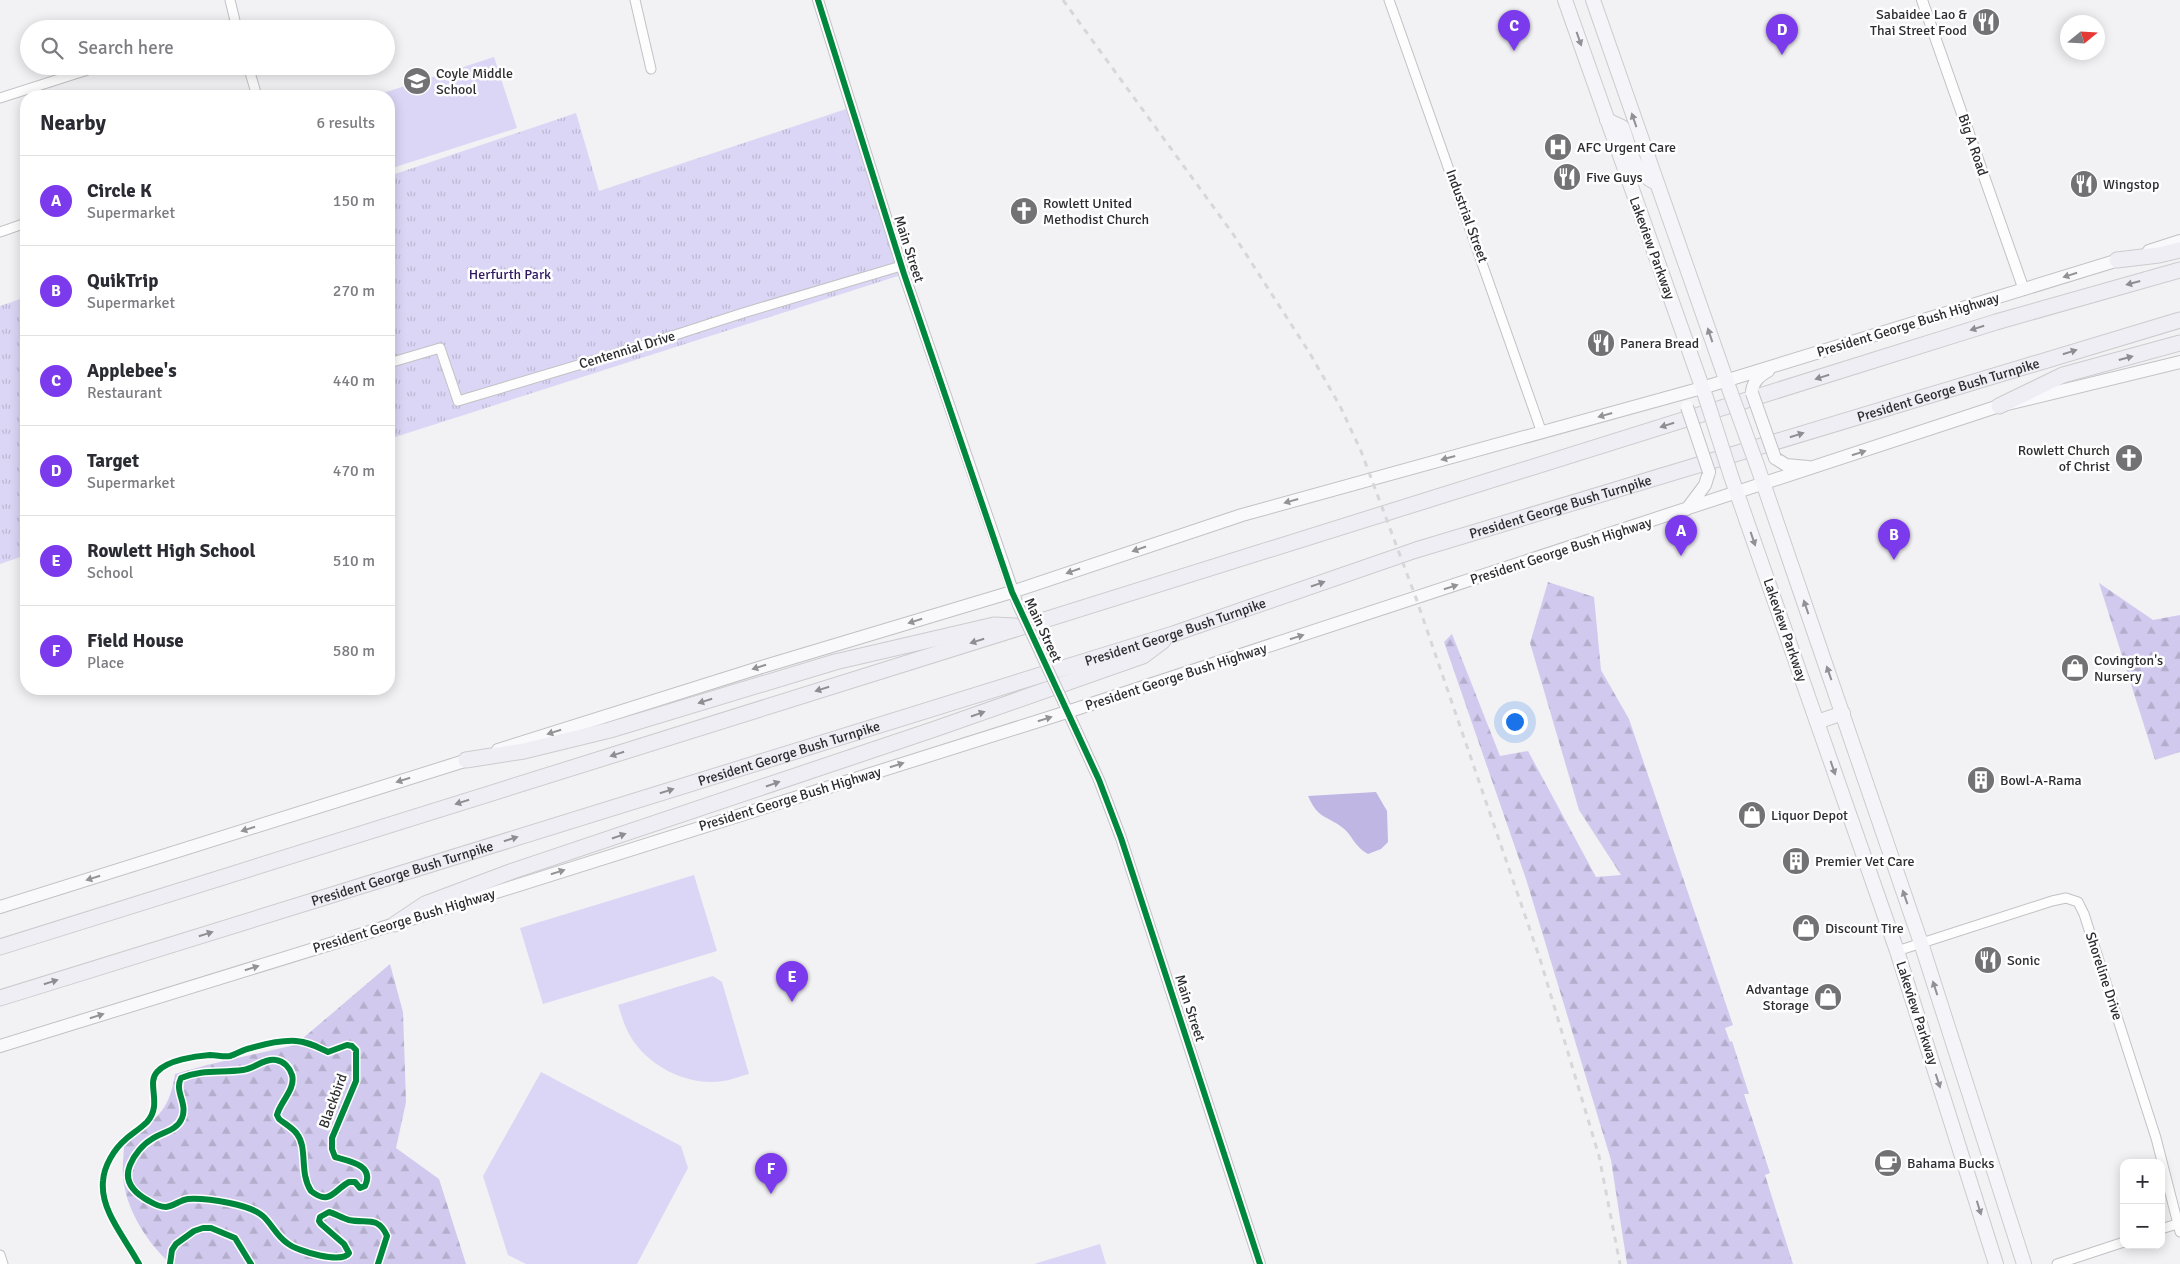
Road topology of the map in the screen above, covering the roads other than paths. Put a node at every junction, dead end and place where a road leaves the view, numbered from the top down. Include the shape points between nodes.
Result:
1 (230, 0) edge
2 (635, 0) edge
3 (818, 0) edge
4 (1389, 0) edge
5 (1565, 0) edge
6 (1593, 0) edge
7 (1922, 0) edge
8 (235, 20) edge
9 (651, 69) dead end
10 (72, 75) edge
11 (251, 75) edge
12 (25, 90) edge
13 (255, 90) edge
14 (20, 92) edge
15 (0, 98) edge
16 (1607, 120) junction
17 (1656, 183) junction
18 (20, 226) edge
19 (0, 232) edge
20 (2180, 241) edge
21 (2180, 250) edge
22 (2116, 260) junction
23 (901, 266) junction
24 (2180, 270) edge
25 (2024, 290) junction
26 (2180, 320) edge
27 (2180, 343) edge
28 (395, 361) edge
29 (1786, 362) junction
30 (2180, 362) edge
31 (1728, 386) junction
32 (1704, 393) junction
33 (1670, 397) junction
34 (1999, 406) junction
35 (1542, 433) junction
36 (1815, 467) junction
37 (1763, 484) junction
38 (1737, 493) junction
39 (1687, 509) junction
40 (1012, 592) junction
41 (1024, 626) junction
42 (1173, 634) junction
43 (1067, 712) junction
44 (1843, 713) junction
45 (1817, 722) junction
46 (466, 760) junction
47 (0, 906) edge
48 (395, 924) junction
49 (1921, 943) junction
50 (0, 947) edge
51 (1897, 951) junction
52 (0, 998) edge
53 (0, 1046) edge
54 (2179, 1228) edge
55 (2165, 1229) edge
56 (2120, 1243) edge
57 (0, 1255) edge
58 (3, 1264) edge
59 (1260, 1264) edge
60 (1996, 1264) edge
61 (2024, 1264) edge
62 (2057, 1264) edge

1 - 8 street
2 - 9 street
3 - 23 street, Main Street
4 - 35 street, Industrial Street
5 -> 16 main road, Lakeview Parkway
17 -> 6 main road, Lakeview Parkway
7 - 25 street, Big A Road
10 - 12 street
11 - 13 street
14 - 15 street
16 - 17 main road via 1622,127 1636,168
16 - 32 main road, Lakeview Parkway
31 -> 17 main road, Lakeview Parkway
18 - 19 street
20 - 22 main road, President George Bush Highway
21 - 22 highway
22 -> 25 main road, President George Bush Highway
23 - 28 street, Centennial Drive via 458,401 440,348
23 - 40 street, Main Street
24 -> 41 highway via 1996,322
25 - 29 main road, President George Bush Highway
42 -> 26 highway, President George Bush Turnpike via 1416,550
34 -> 27 highway via 2063,375
29 - 31 main road, President George Bush Highway
29 - 36 main road, bridge via 1759,376 1752,386 1752,393 1776,458 1786,466
30 - 34 main road, President George Bush Highway
31 - 32 main road, President George Bush Highway
31 - 37 main road, Lakeview Parkway, bridge
32 - 33 main road, President George Bush Highway
32 - 38 main road, Lakeview Parkway, bridge
33 -> 35 main road, President George Bush Highway
33 - 39 main road, bridge via 1682,400 1687,407 1709,472 1706,485
36 -> 34 main road, President George Bush Highway
35 -> 40 main road, President George Bush Highway via 1242,516
36 - 37 main road, President George Bush Highway
37 - 38 main road, President George Bush Highway
44 -> 37 main road, Lakeview Parkway
38 - 39 main road, President George Bush Highway
38 -> 45 main road, Lakeview Parkway
43 -> 39 main road, President George Bush Highway
40 - 43 street, Main Street, bridge
40 -> 46 main road, President George Bush Highway
41 -> 46 highway via 994,624 854,658 610,730 524,751
41 -> 50 highway
48 -> 42 highway via 425,904 510,872 1142,656
52 -> 42 highway, President George Bush Turnpike
48 -> 43 main road, President George Bush Highway
43 - 59 street, Main Street via 1099,780 1124,847
44 - 45 main road
49 -> 44 main road, Lakeview Parkway
45 -> 51 main road, Lakeview Parkway
46 -> 47 main road, President George Bush Highway
53 -> 48 main road, President George Bush Highway
49 - 51 street, Shoreline Drive
49 - 54 street, Shoreline Drive via 2052,901 2066,898 2078,902 2146,1104
61 -> 49 main road, Lakeview Parkway
51 -> 60 main road, Lakeview Parkway
54 - 55 street
56 - 62 street
57 - 58 street

